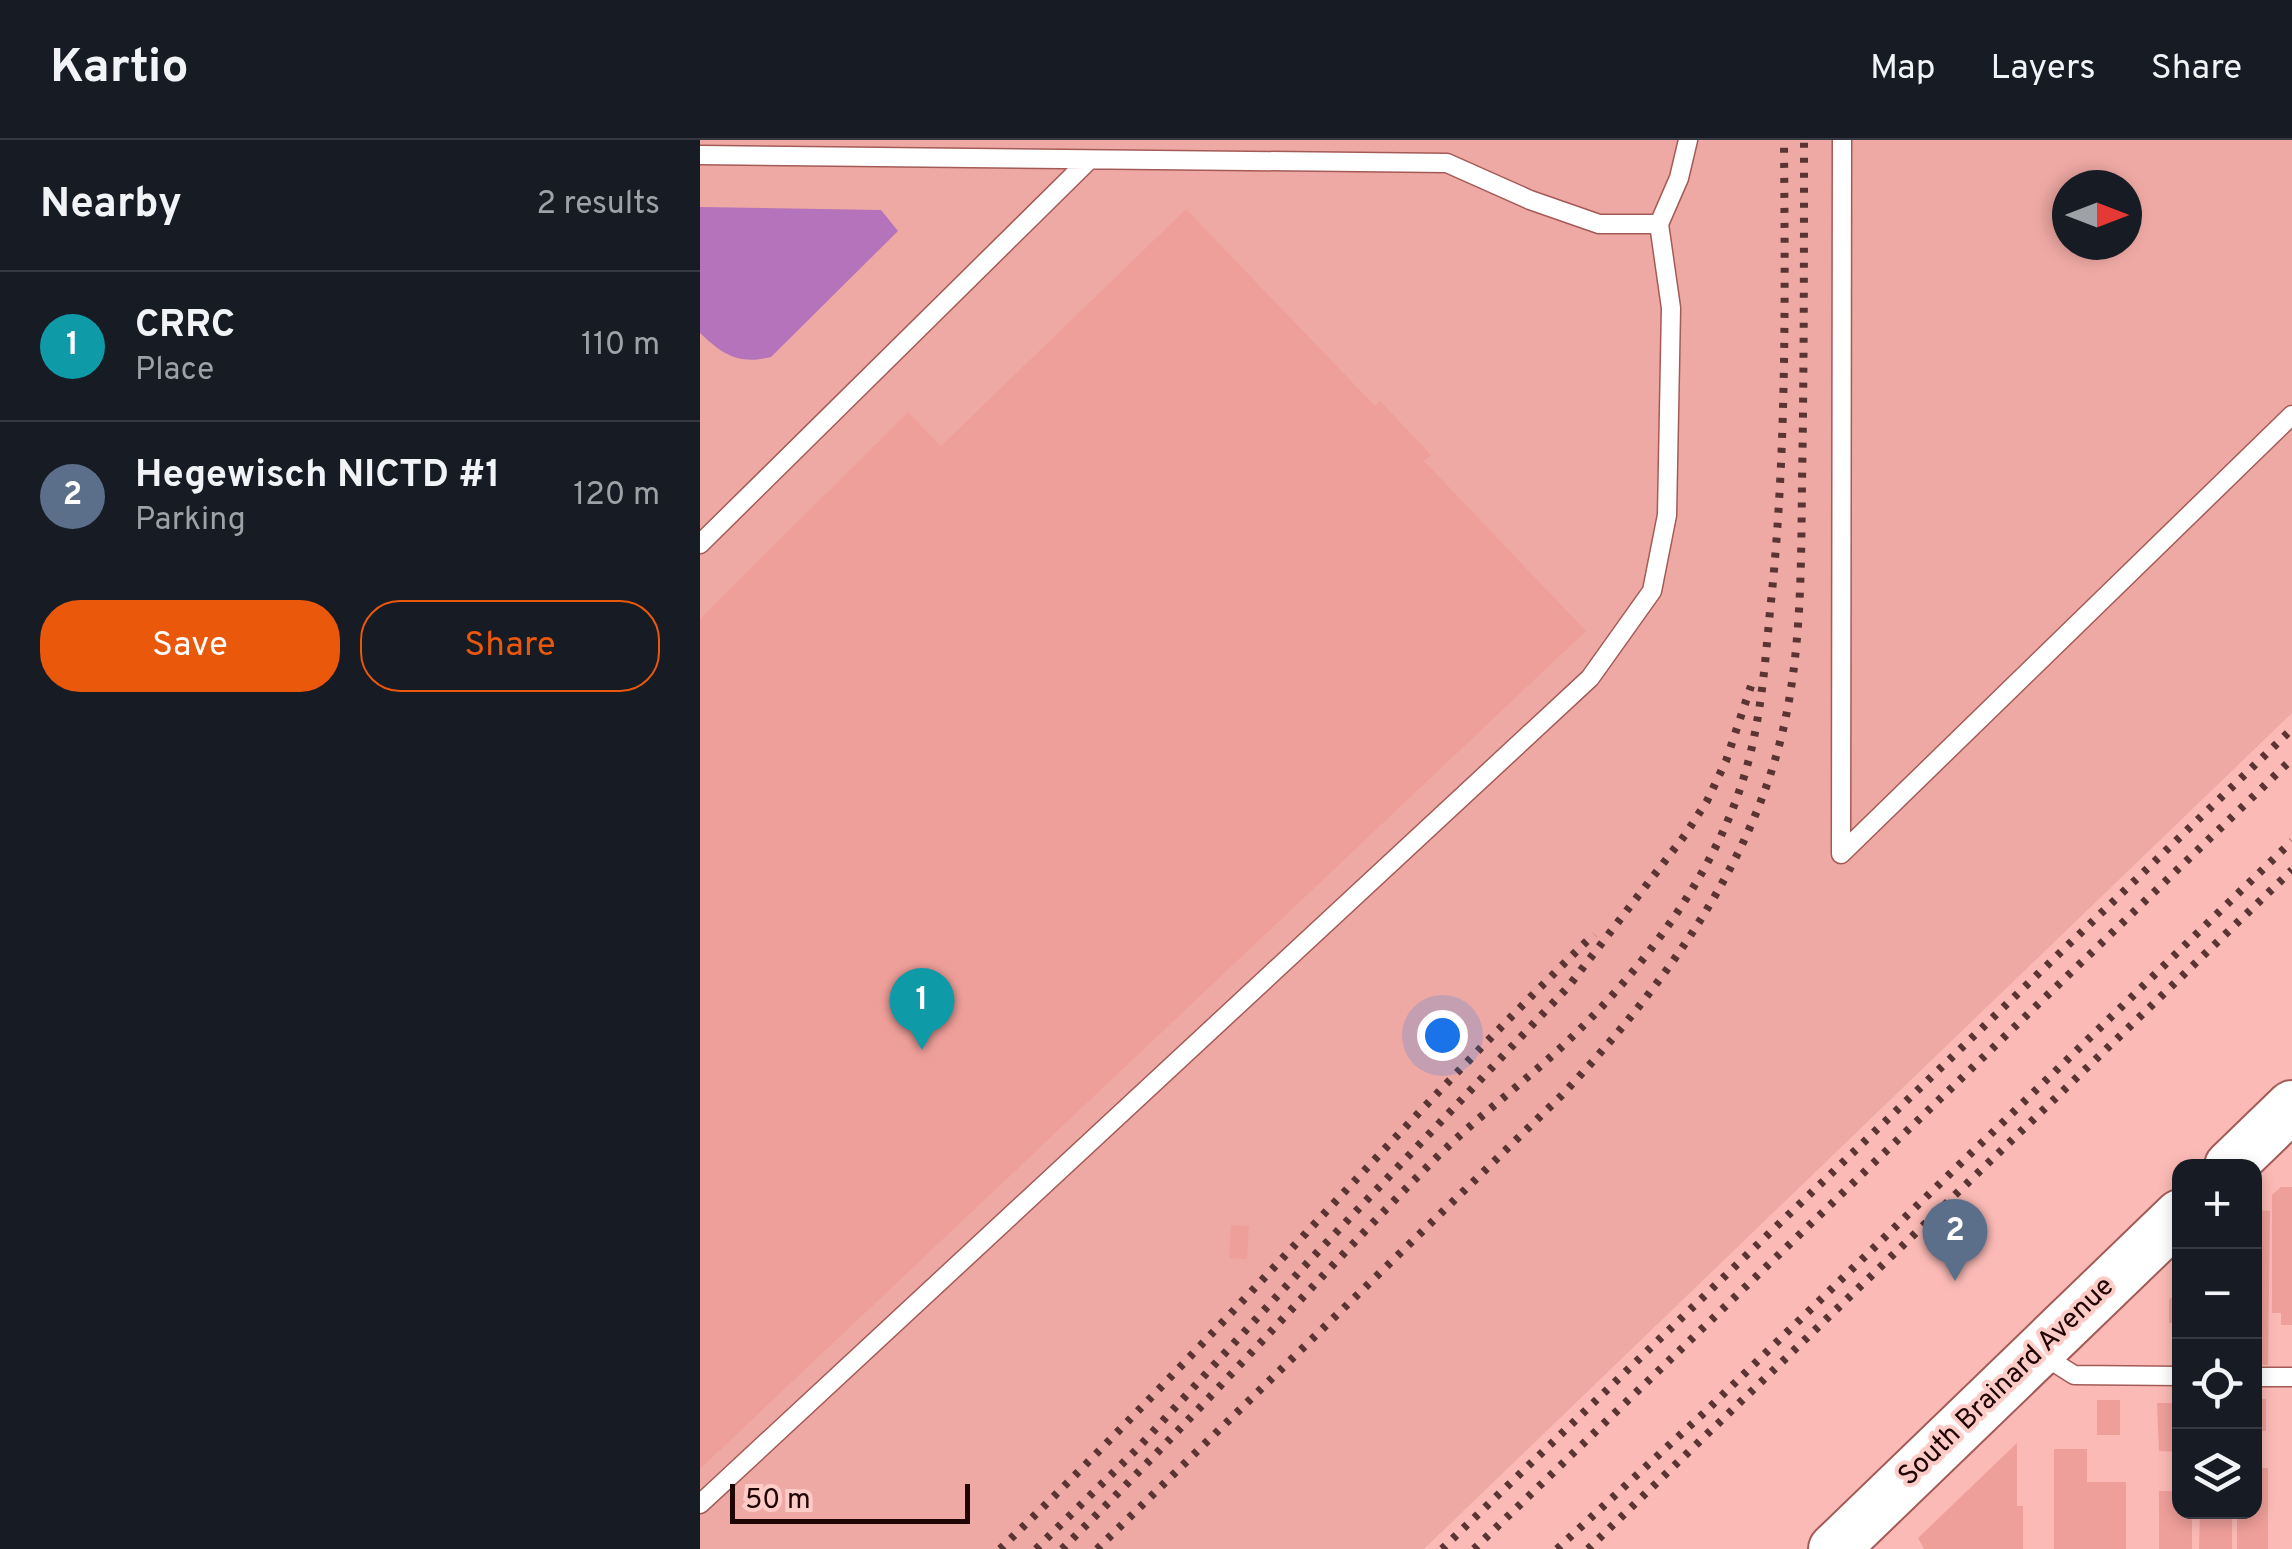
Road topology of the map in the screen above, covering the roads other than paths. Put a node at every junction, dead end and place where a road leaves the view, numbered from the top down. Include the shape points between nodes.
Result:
1 (1688, 140) edge
2 (1842, 140) edge
3 (700, 156) edge
4 (1089, 160) junction
5 (1659, 224) junction
6 (2292, 415) edge
7 (700, 544) edge
8 (2284, 1121) edge
9 (2238, 1159) edge
10 (2172, 1223) edge
11 (2038, 1352) junction
12 (2172, 1376) edge
13 (2262, 1376) edge
14 (2292, 1377) edge
15 (700, 1504) edge
16 (1834, 1549) edge

1 - 5 lane
2 - 6 lane via 1842,854
3 - 4 lane
4 - 5 lane via 1447,163 1599,224
4 - 7 lane
5 - 15 lane via 1671,308 1667,516 1652,591 1590,678
8 - 9 main road
10 - 11 main road, South Brainard Avenue
11 - 12 lane via 2074,1375
11 - 16 main road, South Brainard Avenue
13 - 14 lane

